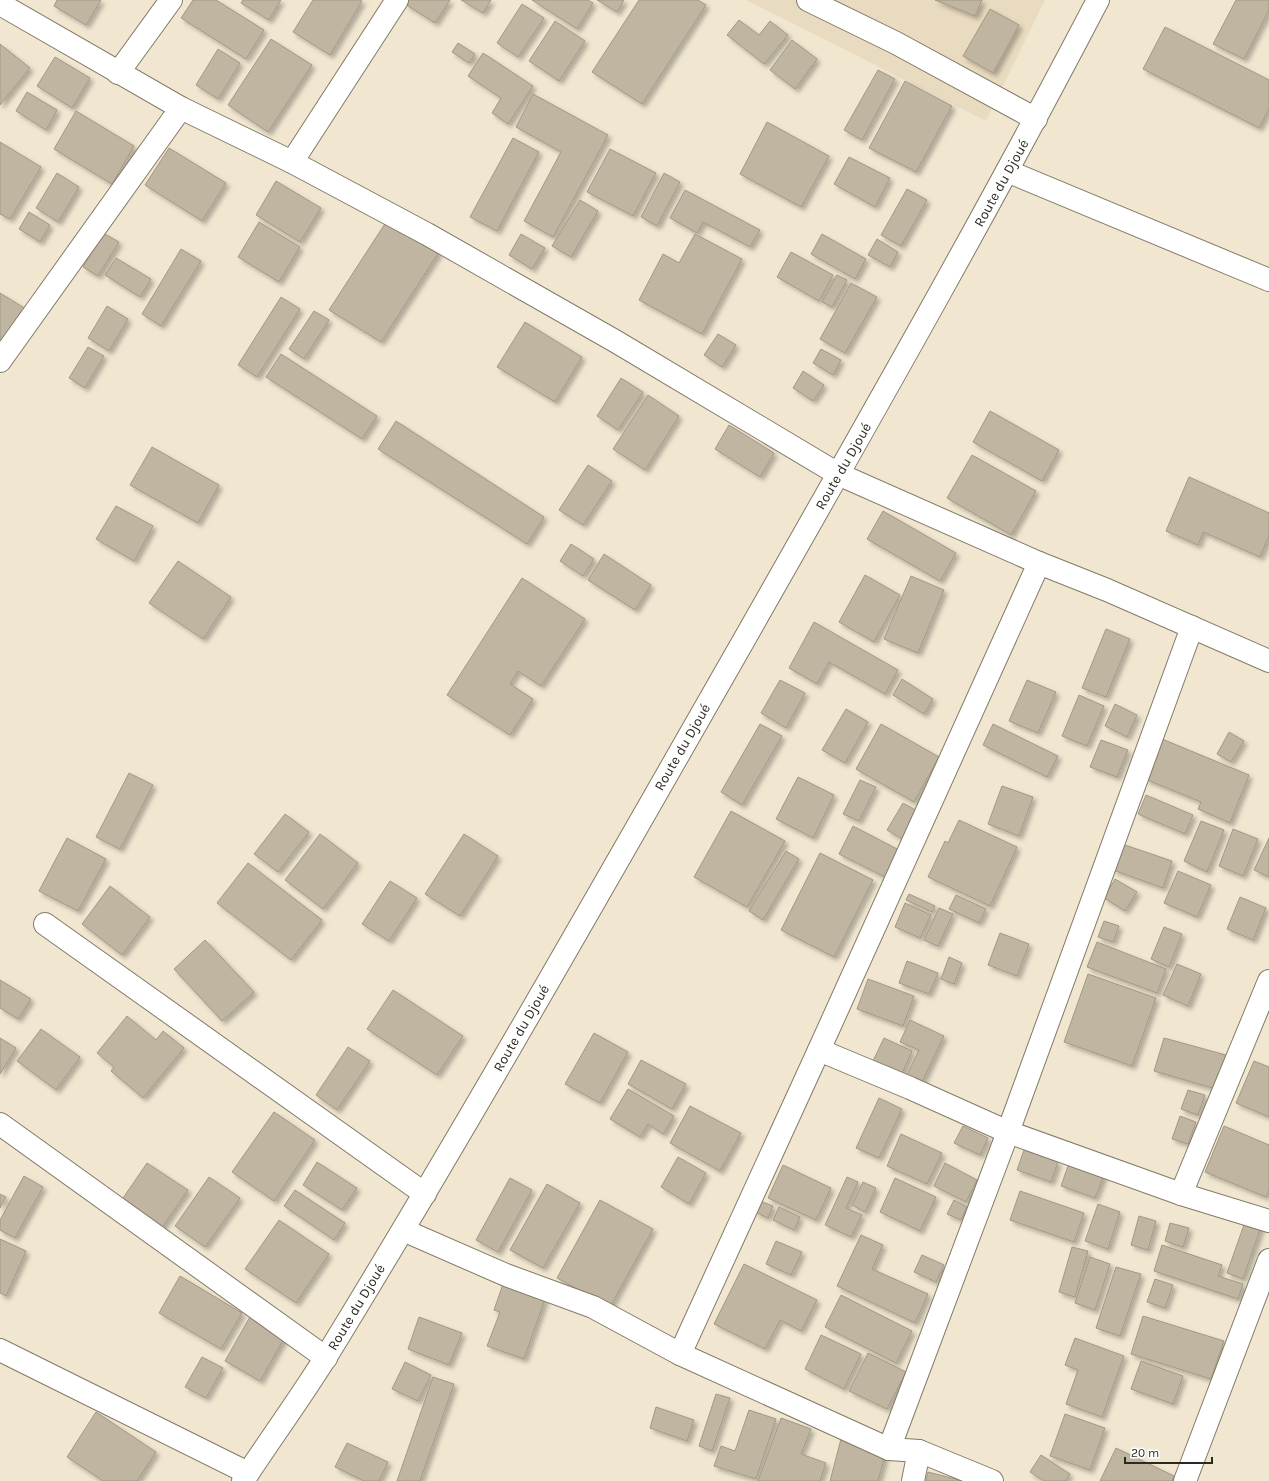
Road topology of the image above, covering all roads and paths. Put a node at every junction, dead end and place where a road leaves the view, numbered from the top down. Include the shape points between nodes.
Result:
1 (171, 0) edge
2 (397, 0) edge
3 (808, 0) edge
4 (1098, 0) edge
5 (0, 4) edge
6 (118, 73) junction
7 (181, 108) junction
8 (1036, 119) junction
9 (292, 162) junction
10 (1007, 171) junction
11 (1269, 280) edge
12 (0, 361) edge
13 (838, 474) junction
14 (1039, 564) junction
15 (1192, 627) junction
16 (1269, 661) edge
17 (45, 924) dead end
18 (1269, 981) edge
19 (819, 1050) junction
20 (0, 1124) edge
21 (1008, 1132) junction
22 (425, 1194) junction
23 (1181, 1194) junction
24 (1269, 1221) edge
25 (403, 1230) junction
26 (1269, 1260) edge
27 (0, 1350) edge
28 (680, 1354) junction
29 (326, 1358) junction
30 (889, 1449) junction
31 (919, 1451) junction
32 (246, 1477) edge
33 (913, 1481) edge
34 (992, 1481) edge
35 (1185, 1481) edge

1 - 6 street
2 - 9 street
3 - 8 street via 896,43
4 - 8 street, Route du Djoué
5 - 6 street
6 - 7 street
7 - 9 street
7 - 12 street
8 - 10 street, Route du Djoué
9 - 13 street via 615,340
10 - 11 street
10 - 13 street, Route du Djoué via 932,310
13 - 14 street
13 - 22 street, Route du Djoué
14 - 15 street via 1108,590
14 - 19 street
15 - 16 street
15 - 21 street
17 - 22 street
18 - 23 street
19 - 21 street
19 - 28 street
20 - 29 street
21 - 23 street
21 - 30 street
22 - 25 street, Route du Djoué
23 - 24 street
25 - 28 street via 506,1275 593,1307
25 - 29 street, Route du Djoué
26 - 35 street
27 - 32 street
28 - 30 street
29 - 32 street, Route du Djoué
30 - 31 street
31 - 33 street
31 - 34 street

